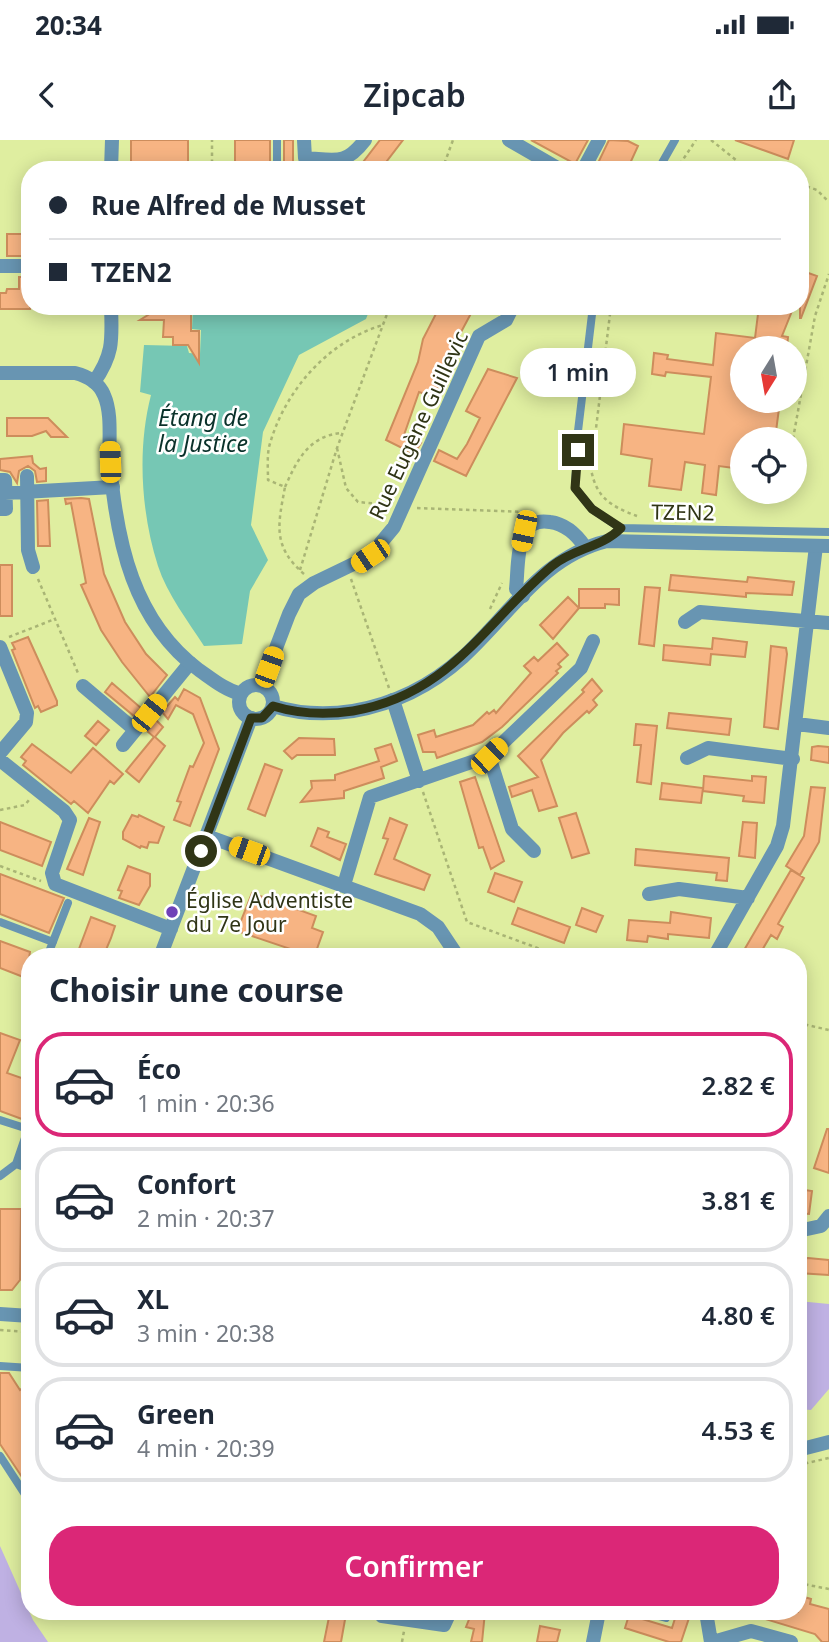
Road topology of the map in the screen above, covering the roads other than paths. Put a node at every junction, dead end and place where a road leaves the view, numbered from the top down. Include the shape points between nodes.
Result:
1 (112, 140) edge
2 (277, 140) edge
3 (304, 140) edge
4 (365, 140) edge
5 (509, 140) edge
6 (599, 140) edge
7 (675, 140) edge
8 (111, 161) edge
9 (277, 161) edge
10 (545, 161) edge
11 (588, 161) edge
12 (663, 161) edge
13 (0, 266) edge
14 (21, 266) edge
15 (111, 315) edge
16 (508, 315) edge
17 (592, 315) edge
18 (0, 373) edge
19 (94, 382) junction
20 (27, 475) dead end
21 (3, 486) edge
22 (113, 487) junction
23 (27, 491) junction
24 (0, 509) edge
25 (621, 528) junction
26 (829, 532) edge
27 (607, 541) junction
28 (823, 546) edge
29 (584, 547) junction
30 (33, 567) road end
31 (523, 596) junction
32 (685, 622) dead end
33 (808, 622) junction
34 (829, 623) edge
35 (593, 641) dead end
36 (0, 647) edge
37 (190, 663) junction
38 (262, 685) junction
39 (83, 686) road end
40 (241, 694) junction
41 (393, 700) junction
42 (273, 706) junction
43 (251, 718) junction
44 (797, 724) junction
45 (829, 728) edge
46 (135, 730) junction
47 (123, 745) dead end
48 (0, 753) edge
49 (489, 756) junction
50 (687, 758) dead end
51 (793, 759) junction
52 (0, 760) edge
53 (419, 781) junction
54 (207, 836) junction
55 (534, 851) dead end
56 (344, 885) junction
57 (649, 894) dead end
58 (748, 898) junction
59 (68, 903) dead end
60 (0, 922) edge
61 (171, 929) junction
62 (53, 942) junction
63 (51, 948) edge
64 (164, 948) edge
65 (453, 948) edge
66 (719, 948) edge
67 (0, 1120) edge
68 (21, 1127) edge
69 (21, 1149) edge
70 (16, 1164) junction
71 (21, 1166) edge
72 (0, 1176) edge
73 (829, 1216) edge
74 (807, 1229) edge
75 (0, 1314) edge
76 (21, 1315) edge
77 (0, 1366) edge
78 (21, 1367) edge
79 (829, 1442) edge
80 (807, 1448) edge
81 (0, 1456) edge
82 (21, 1488) edge
83 (403, 1620) edge
84 (446, 1620) edge
85 (597, 1620) edge
86 (708, 1620) edge
87 (593, 1642) edge
88 (712, 1642) edge
89 (791, 1642) edge

1 - 8 street
2 - 9 lane
3 - 4 street via 305,158 340,160 351,157
5 - 10 street
6 - 11 street
7 - 12 lane
13 - 14 street
15 - 19 street via 111,351
16 - 38 street, Rue Eugène Guillevic via 478,336 404,506 383,543 370,556 314,583 294,603
17 - 25 lane, TZEN2 via 575,488 597,512
18 - 19 street via 75,373
19 - 22 street via 108,408
20 - 23 street
21 - 23 street
21 - 24 street via 6,509
22 - 23 street
22 - 37 street via 125,559 135,587 164,636
23 - 30 street via 28,550
25 - 26 lane, TZEN2
25 - 27 lane, TZEN2
27 - 28 street
27 - 29 street
28 - 33 street
29 - 31 street via 561,559
29 - 31 street via 559,523 542,520 530,524 524,531 516,589
31 - 41 street via 447,671
32 - 33 street via 700,612
33 - 34 street
33 - 44 street
35 - 49 street via 581,668
36 - 48 street via 27,713 26,722
37 - 40 street
37 - 46 street
38 - 40 street via 247,687
38 - 42 street via 270,691
39 - 46 street
40 - 43 street via 239,706
41 - 42 street via 371,708 317,713
41 - 53 street
42 - 43 street via 262,718
43 - 54 street
44 - 45 street
44 - 51 street
46 - 47 street
49 - 53 street
49 - 55 street via 512,829
50 - 51 street via 708,748
51 - 58 street via 777,846
52 - 61 street via 70,820 52,873 55,883
53 - 56 street via 370,797
54 - 56 street
54 - 61 street
56 - 65 street via 420,914 444,934
57 - 58 street via 678,889
58 - 66 street
59 - 62 lane
60 - 62 lane
61 - 64 street
62 - 63 lane
67 - 68 lane
69 - 70 lane
70 - 71 lane
70 - 72 lane
73 - 74 street via 821,1226
75 - 76 street
77 - 78 lane
79 - 80 street
81 - 82 lane
83 - 84 street via 434,1626
85 - 87 street
86 - 88 street
88 - 89 street via 751,1631

